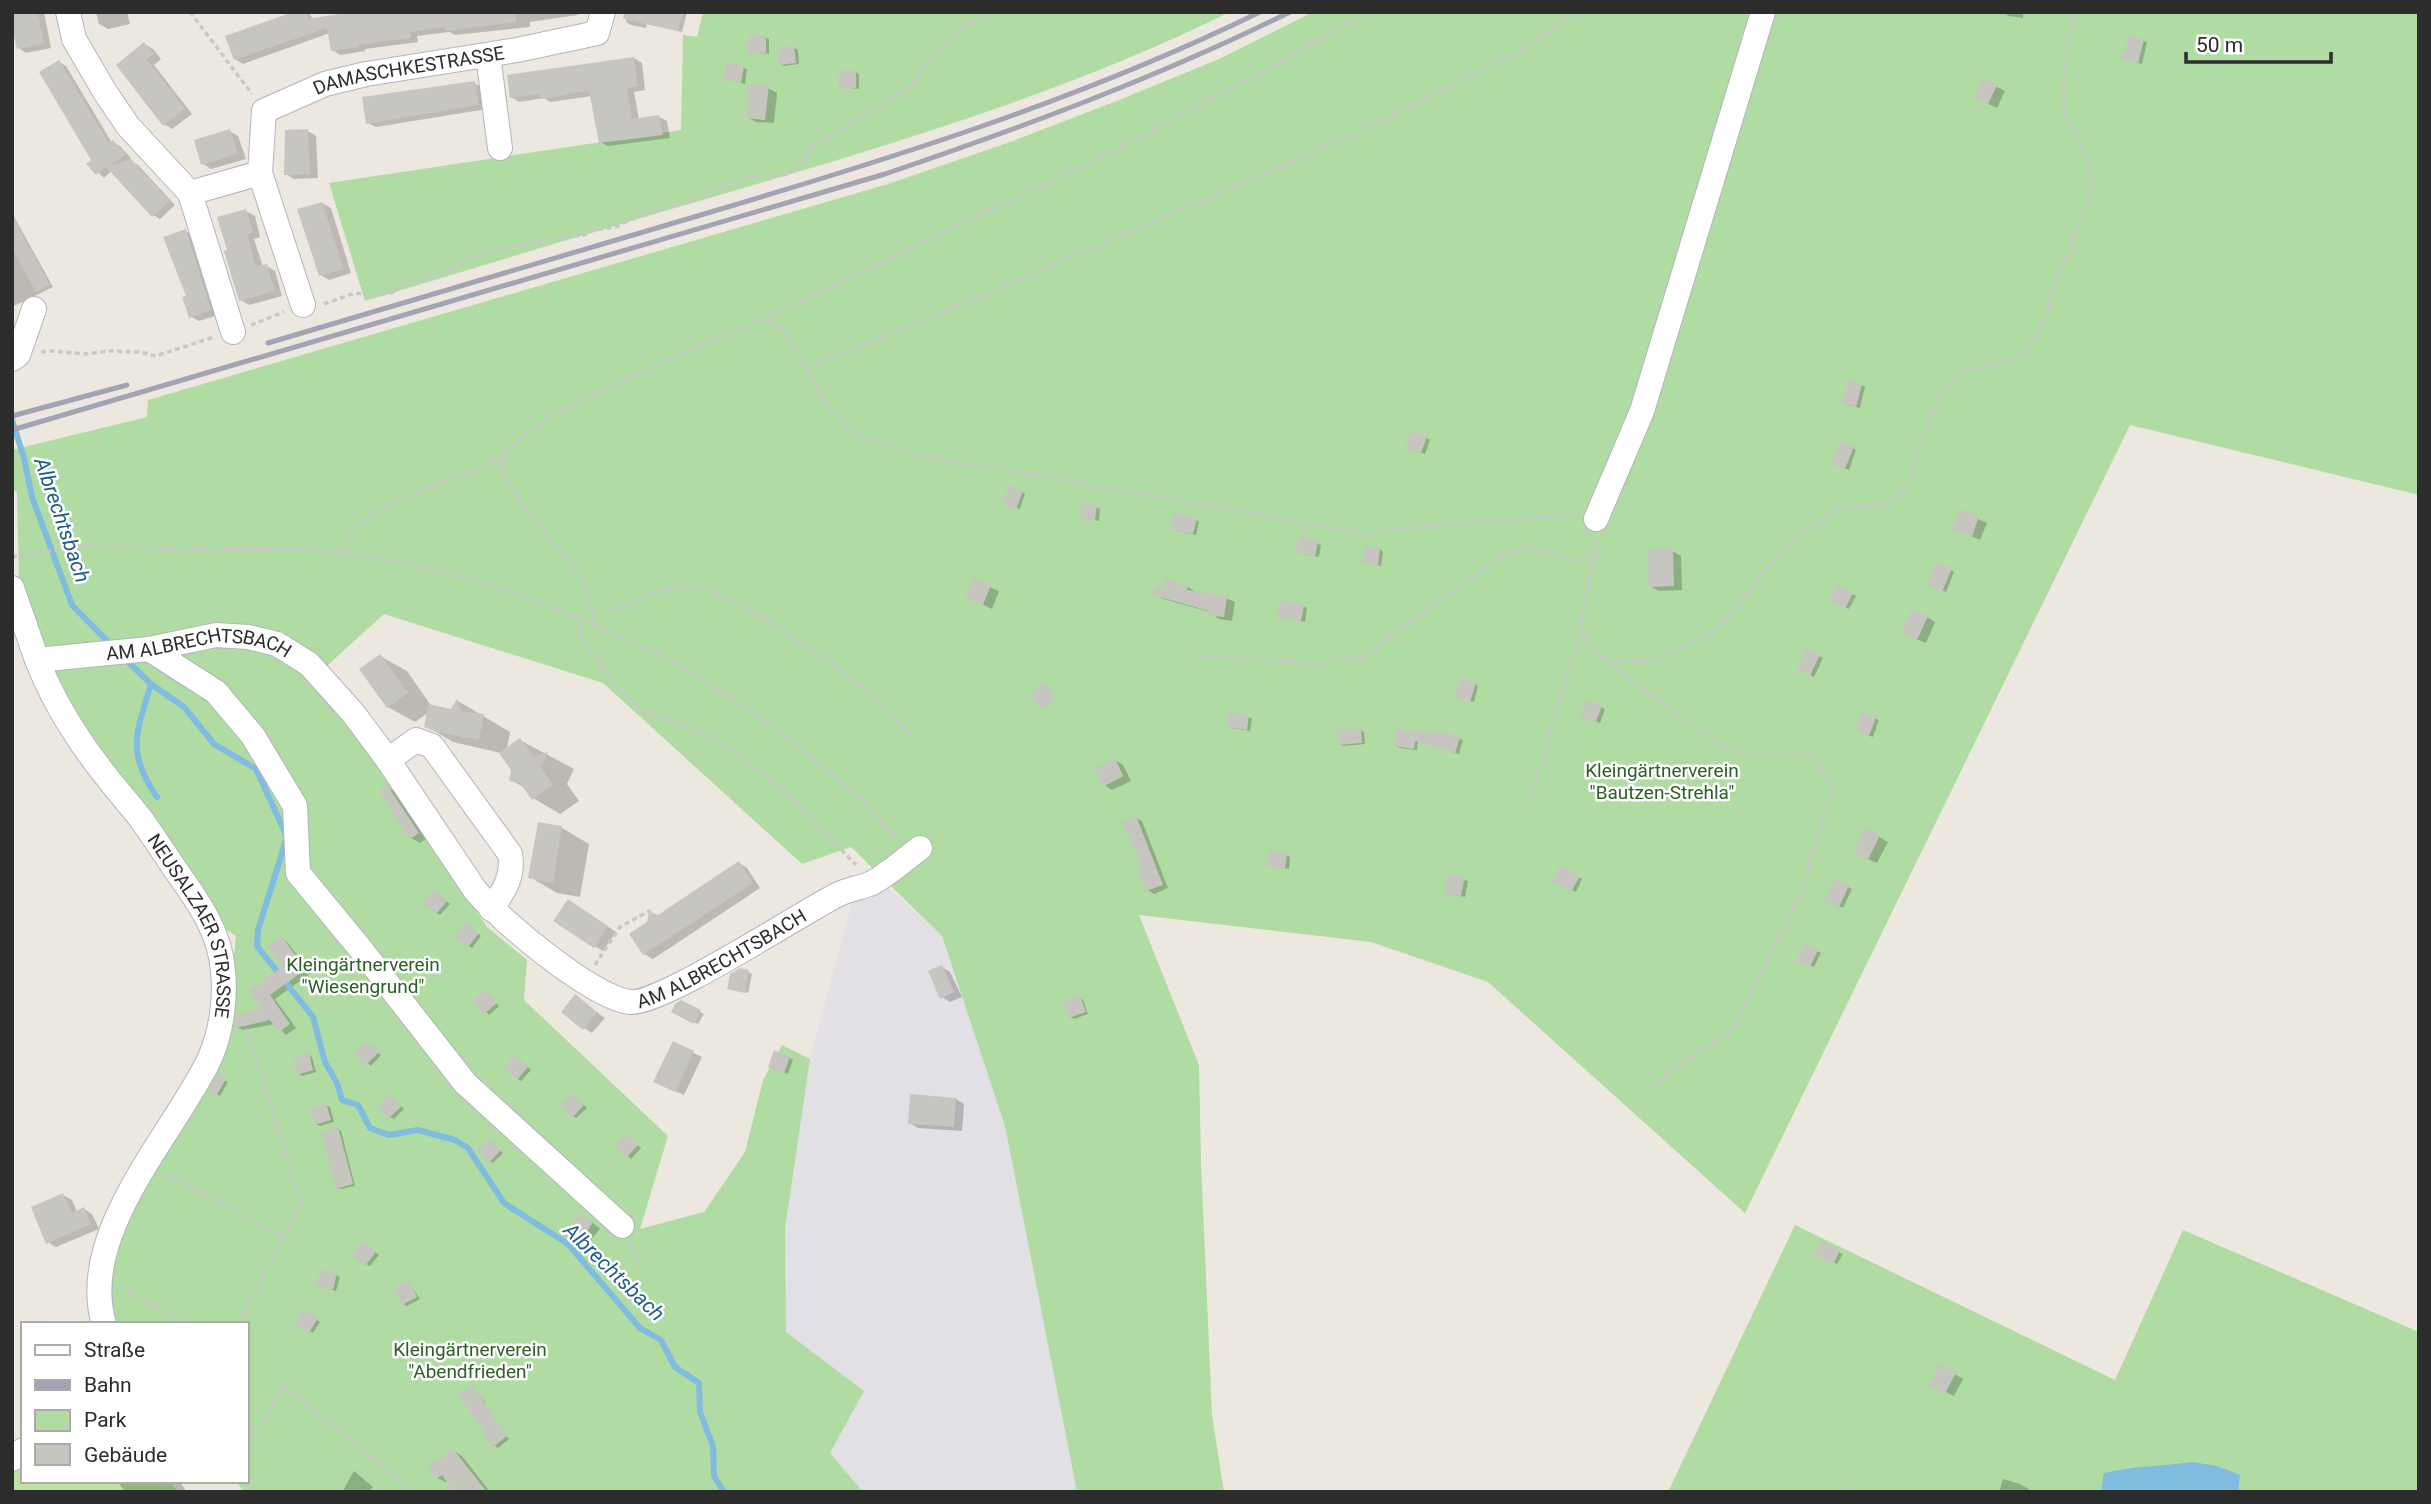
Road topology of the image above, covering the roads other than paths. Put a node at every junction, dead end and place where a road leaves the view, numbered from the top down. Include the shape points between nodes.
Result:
1 (68, 12) edge
2 (603, 12) edge
3 (1763, 12) edge
4 (488, 55) junction
5 (500, 148) dead end
6 (260, 173) junction
7 (190, 193) junction
8 (303, 305) road end
9 (34, 310) dead end
10 (233, 332) road end
11 (15, 357) edge
12 (1597, 519) road end
13 (12, 587) edge
14 (129, 650) junction
15 (37, 660) junction
16 (388, 760) junction
17 (916, 850) road end
18 (491, 909) junction
19 (622, 1226) dead end
20 (103, 1322) edge

1 - 7 street via 74,40 105,92 128,126
2 - 4 street, DAMASCHKESTRASSE via 597,33
3 - 12 street via 1642,411
4 - 5 street
4 - 6 street, DAMASCHKESTRASSE via 325,84 264,111
6 - 7 street
6 - 8 street
7 - 10 street
9 - 11 street
13 - 15 street
14 - 15 street, AM ALBRECHTSBACH
14 - 16 street, AM ALBRECHTSBACH via 216,635 248,636 277,644 309,664
14 - 19 street via 216,692 253,736 295,806 298,873 465,1083
15 - 20 street, NEUSALZAER STRASSE via 79,741 143,822 209,918 223,971 223,1013 209,1058 130,1193 105,1247 99,1276
16 - 18 street, AM ALBRECHTSBACH
16 - 18 street via 416,740 432,746 510,854 513,867 507,885
17 - 18 street, AM ALBRECHTSBACH via 873,882 839,894 646,1000 631,1002 610,995 564,968

